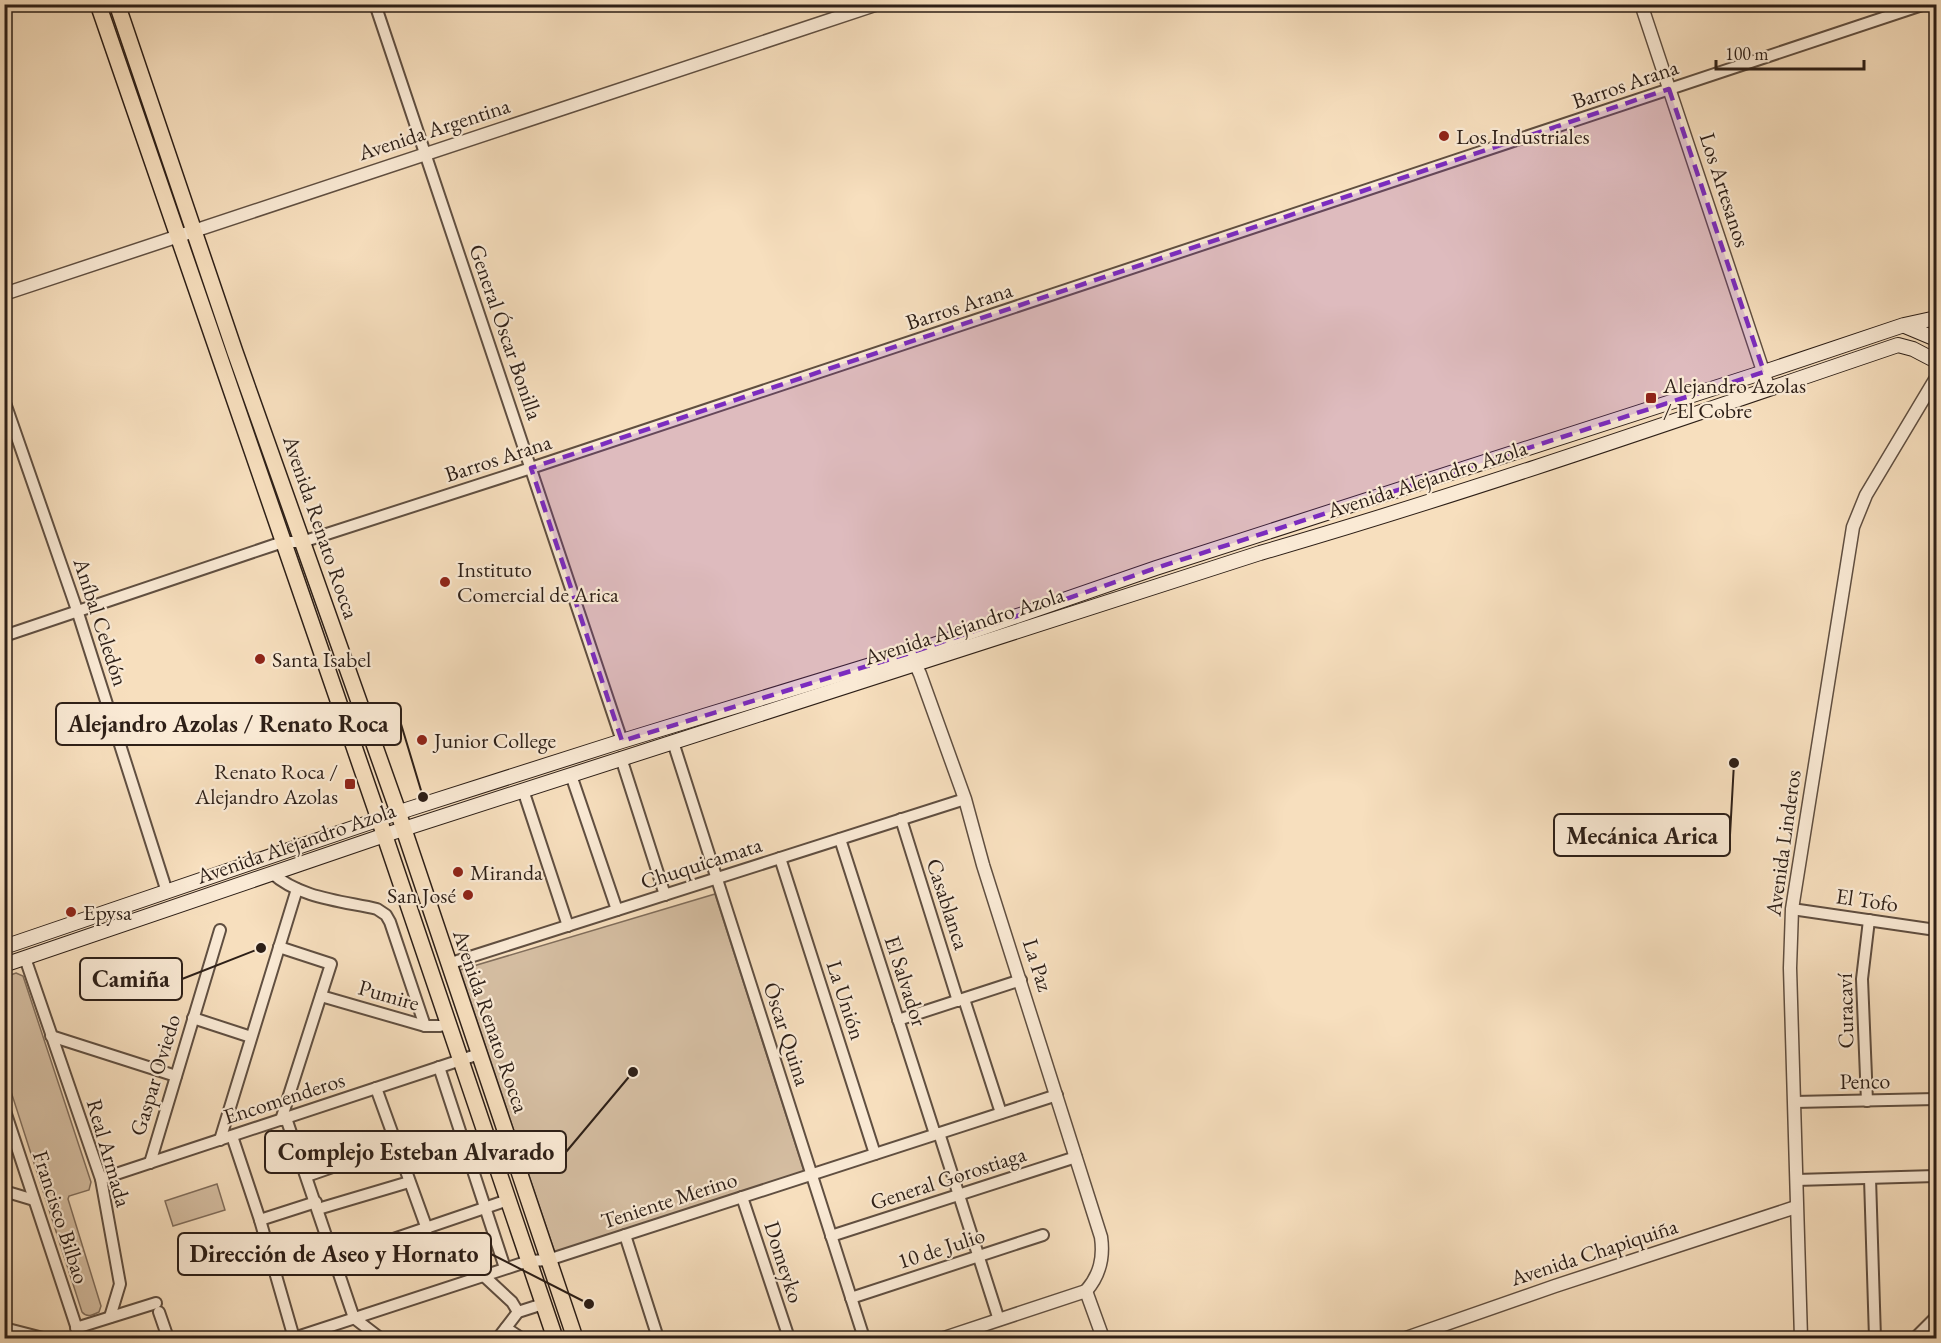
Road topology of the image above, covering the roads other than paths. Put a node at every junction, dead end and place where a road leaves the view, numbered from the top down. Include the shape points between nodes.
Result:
1 (98, 4) edge
2 (117, 4) edge
3 (375, 4) edge
4 (878, 4) edge
5 (1641, 4) edge
6 (1925, 4) edge
7 (136, 62) junction
8 (119, 67) junction
9 (1669, 89) junction
10 (426, 155) junction
11 (194, 230) junction
12 (177, 235) junction
13 (4, 294) edge
14 (1936, 318) edge
15 (1904, 325) junction
16 (1936, 339) edge
17 (235, 352) junction
18 (219, 357) junction
19 (1936, 362) edge
20 (1764, 372) junction
21 (1936, 378) edge
22 (1769, 389) junction
23 (4, 400) edge
24 (531, 468) junction
25 (283, 542) junction
26 (302, 542) junction
27 (77, 610) junction
28 (4, 636) edge
29 (913, 659) junction
30 (622, 741) junction
31 (673, 742) junction
32 (621, 759) junction
33 (571, 775) junction
34 (524, 790) junction
35 (965, 799) junction
36 (398, 813) junction
37 (379, 819) junction
38 (901, 819) junction
39 (403, 829) junction
40 (384, 835) junction
41 (840, 839) junction
42 (780, 858) junction
43 (272, 873) junction
44 (716, 878) junction
45 (297, 889) junction
46 (167, 892) junction
47 (665, 895) junction
48 (1792, 909) junction
49 (617, 910) junction
50 (1869, 920) junction
51 (568, 926) junction
52 (220, 930) dead end
53 (1936, 930) edge
54 (4, 947) edge
55 (279, 947) junction
56 (25, 958) junction
57 (448, 964) junction
58 (4, 965) edge
59 (1021, 980) junction
60 (321, 996) junction
61 (961, 1000) junction
62 (193, 1018) junction
63 (898, 1020) junction
64 (448, 1024) junction
65 (425, 1026) junction
66 (51, 1036) junction
67 (250, 1037) junction
68 (479, 1054) junction
69 (461, 1060) junction
70 (439, 1067) junction
71 (176, 1076) junction
72 (376, 1088) junction
73 (1057, 1095) junction
74 (1936, 1099) edge
75 (1867, 1101) junction
76 (1794, 1102) junction
77 (4, 1108) edge
78 (1001, 1113) junction
79 (284, 1119) junction
80 (937, 1134) junction
81 (232, 1136) junction
82 (220, 1140) junction
83 (396, 1145) junction
84 (875, 1154) junction
85 (1076, 1157) junction
86 (150, 1163) junction
87 (811, 1174) junction
88 (307, 1176) junction
89 (1936, 1176) edge
90 (1870, 1178) junction
91 (101, 1179) junction
92 (1796, 1180) junction
93 (410, 1182) junction
94 (4, 1191) edge
95 (958, 1195) junction
96 (742, 1197) junction
97 (34, 1200) junction
98 (508, 1200) junction
99 (317, 1205) junction
100 (1796, 1207) junction
101 (485, 1208) junction
102 (260, 1220) junction
103 (427, 1229) junction
104 (625, 1235) junction
105 (1043, 1235) dead end
106 (831, 1236) junction
107 (978, 1256) junction
108 (335, 1259) junction
109 (548, 1260) junction
110 (529, 1261) junction
111 (506, 1268) junction
112 (484, 1275) junction
113 (1086, 1291) junction
114 (851, 1298) junction
115 (543, 1304) junction
116 (519, 1312) junction
117 (110, 1317) junction
118 (1936, 1317) edge
119 (354, 1318) junction
120 (999, 1320) junction
121 (4, 1328) edge
122 (506, 1328) junction
123 (78, 1333) edge
124 (36, 1338) edge
125 (168, 1338) edge
126 (294, 1338) edge
127 (380, 1338) edge
128 (498, 1338) edge
129 (521, 1338) edge
130 (555, 1338) edge
131 (575, 1338) edge
132 (658, 1338) edge
133 (789, 1338) edge
134 (864, 1338) edge
135 (944, 1338) edge
136 (1103, 1338) edge
137 (1406, 1338) edge
138 (1801, 1338) edge
139 (1875, 1338) edge
140 (1915, 1338) edge

1 - 8 main road, Avenida Renato Rocca
2 - 7 main road, Avenida Renato Rocca
3 - 10 street, General Óscar Bonilla
4 - 10 street, Avenida Argentina
5 - 9 street, Los Artesanos
6 - 9 street, Barros Arana
7 - 8 main road
7 - 11 main road, Avenida Renato Rocca
8 - 12 main road, Avenida Renato Rocca
9 - 20 street, Los Artesanos
9 - 24 street, Barros Arana
10 - 11 street, Avenida Argentina
10 - 24 street, General Óscar Bonilla
11 - 12 street, Avenida Argentina
11 - 17 main road, Avenida Renato Rocca
12 - 13 street, Avenida Argentina
12 - 18 main road, Avenida Renato Rocca
14 - 15 main road, Avenida Alejandro Azola
15 - 16 main road
15 - 20 main road, Avenida Alejandro Azola
17 - 18 main road
17 - 26 main road, Avenida Renato Rocca
18 - 25 main road, Avenida Renato Rocca
19 - 22 main road, Avenida Alejandro Azola via 1898,345
20 - 22 street, Los Artesanos
20 - 29 main road, Avenida Alejandro Azola via 1156,568
21 - 48 street, Avenida Linderos via 1866,495 1853,527
22 - 29 main road, Avenida Alejandro Azola via 1452,495
23 - 27 street, Aníbal Celedón
24 - 26 street, Barros Arana
24 - 30 street, General Óscar Bonilla
25 - 26 street, Barros Arana
25 - 27 street, Barros Arana
25 - 37 main road, Avenida Renato Rocca
26 - 36 main road, Avenida Renato Rocca
27 - 28 street, Barros Arana
27 - 46 street, Aníbal Celedón
29 - 30 main road, Avenida Alejandro Azola
29 - 31 main road, Avenida Alejandro Azola
29 - 35 street, La Paz
30 - 36 main road, Avenida Alejandro Azola
31 - 32 main road, Avenida Alejandro Azola
31 - 44 street, Óscar Quina
32 - 33 main road, Avenida Alejandro Azola
32 - 47 street
33 - 34 main road, Avenida Alejandro Azola
33 - 49 street
34 - 39 main road, Avenida Alejandro Azola
34 - 51 street
35 - 38 street, Chuquicamata
35 - 59 street, La Paz
36 - 37 main road, Avenida Alejandro Azola
36 - 39 main road, Avenida Renato Rocca
37 - 40 main road, Avenida Renato Rocca
37 - 46 main road, Avenida Alejandro Azola
38 - 41 street, Chuquicamata
38 - 61 street, Casablanca
39 - 40 main road, Avenida Alejandro Azola
39 - 57 main road, Avenida Renato Rocca
40 - 43 main road, Avenida Alejandro Azola
40 - 64 main road, Avenida Renato Rocca
41 - 42 street, Chuquicamata
41 - 63 street, El Salvador
42 - 44 street, Chuquicamata
42 - 84 street, La Unión
43 - 45 street
43 - 56 main road, Avenida Alejandro Azola
44 - 47 street, Chuquicamata
44 - 87 street, Óscar Quina
45 - 55 street
45 - 65 street via 377,909 386,915
46 - 54 main road, Avenida Alejandro Azola
47 - 49 street, Chuquicamata
48 - 50 street, El Tofo
48 - 76 street, Avenida Linderos
49 - 51 street, Chuquicamata
50 - 53 street, El Tofo
50 - 75 street, Curacaví via 1862,979
51 - 57 street, Chuquicamata
52 - 62 street, Gaspar Oviedo
55 - 60 street via 331,964
55 - 67 street
56 - 58 main road, Avenida Alejandro Azola
56 - 66 street, Real Armada
57 - 68 main road, Avenida Renato Rocca
59 - 61 street
59 - 73 street, La Paz
60 - 65 street, Pumire
60 - 79 street
61 - 63 street
61 - 78 street, Casablanca
62 - 67 street
62 - 71 street, Gaspar Oviedo
63 - 80 street, El Salvador
64 - 65 street, Pumire
64 - 69 main road, Avenida Renato Rocca
66 - 71 street
66 - 91 street, Real Armada
67 - 82 street
68 - 69 street, Encomenderos
68 - 109 main road, Avenida Renato Rocca
69 - 70 street, Encomenderos
69 - 98 main road, Avenida Renato Rocca
70 - 72 street, Encomenderos
70 - 101 street
71 - 86 street, Gaspar Oviedo
72 - 79 street, Encomenderos
72 - 83 street
73 - 78 street, Teniente Merino
73 - 85 street, La Paz
74 - 75 street, Penco
75 - 76 street, Penco
76 - 92 street, Avenida Linderos
77 - 97 street, Francisco Bilbao
78 - 80 street, Teniente Merino
79 - 81 street, Encomenderos
79 - 88 street
80 - 84 street, Teniente Merino
80 - 95 street, El Salvador
81 - 82 street, Encomenderos
81 - 102 street
82 - 86 street, Encomenderos
83 - 88 street
83 - 93 street
84 - 87 street, Teniente Merino
85 - 95 street, General Gorostiaga
85 - 113 street, La Paz via 1102,1246 1099,1272
86 - 91 street, Encomenderos
87 - 96 street, Teniente Merino
87 - 106 street, Óscar Quina
88 - 99 street
89 - 90 street
90 - 92 street
90 - 139 street
91 - 117 street, Real Armada via 120,1284
92 - 100 street, Avenida Linderos
93 - 99 street
93 - 103 street
94 - 97 street
95 - 106 street, General Gorostiaga
95 - 107 street, El Salvador
96 - 104 street, Teniente Merino
96 - 133 street, Domeyko
97 - 123 street, Francisco Bilbao
98 - 101 street
98 - 110 main road, Avenida Renato Rocca
99 - 102 street
99 - 108 street
100 - 137 street, Avenida Chapiquiña
100 - 138 street, Avenida Linderos
101 - 103 street
101 - 111 street
102 - 126 street
103 - 108 street
104 - 109 street, Teniente Merino
104 - 132 street
105 - 107 street, 10 de Julio
106 - 114 street, Óscar Quina
107 - 114 street, 10 de Julio
107 - 120 street, El Salvador
108 - 119 street
109 - 110 street, Teniente Merino
109 - 131 main road, Avenida Renato Rocca
110 - 111 street, Teniente Merino
110 - 115 main road, Avenida Renato Rocca
111 - 112 street, Teniente Merino
112 - 116 street
112 - 119 street, Teniente Merino
113 - 120 street
113 - 136 street
114 - 134 street, Óscar Quina
115 - 116 street
115 - 130 main road, Avenida Renato Rocca
116 - 122 street
117 - 123 street
117 - 125 street via 157,1307
118 - 140 street
119 - 126 street, Teniente Merino
119 - 127 street
120 - 135 street
121 - 124 street
122 - 128 street
122 - 129 street

